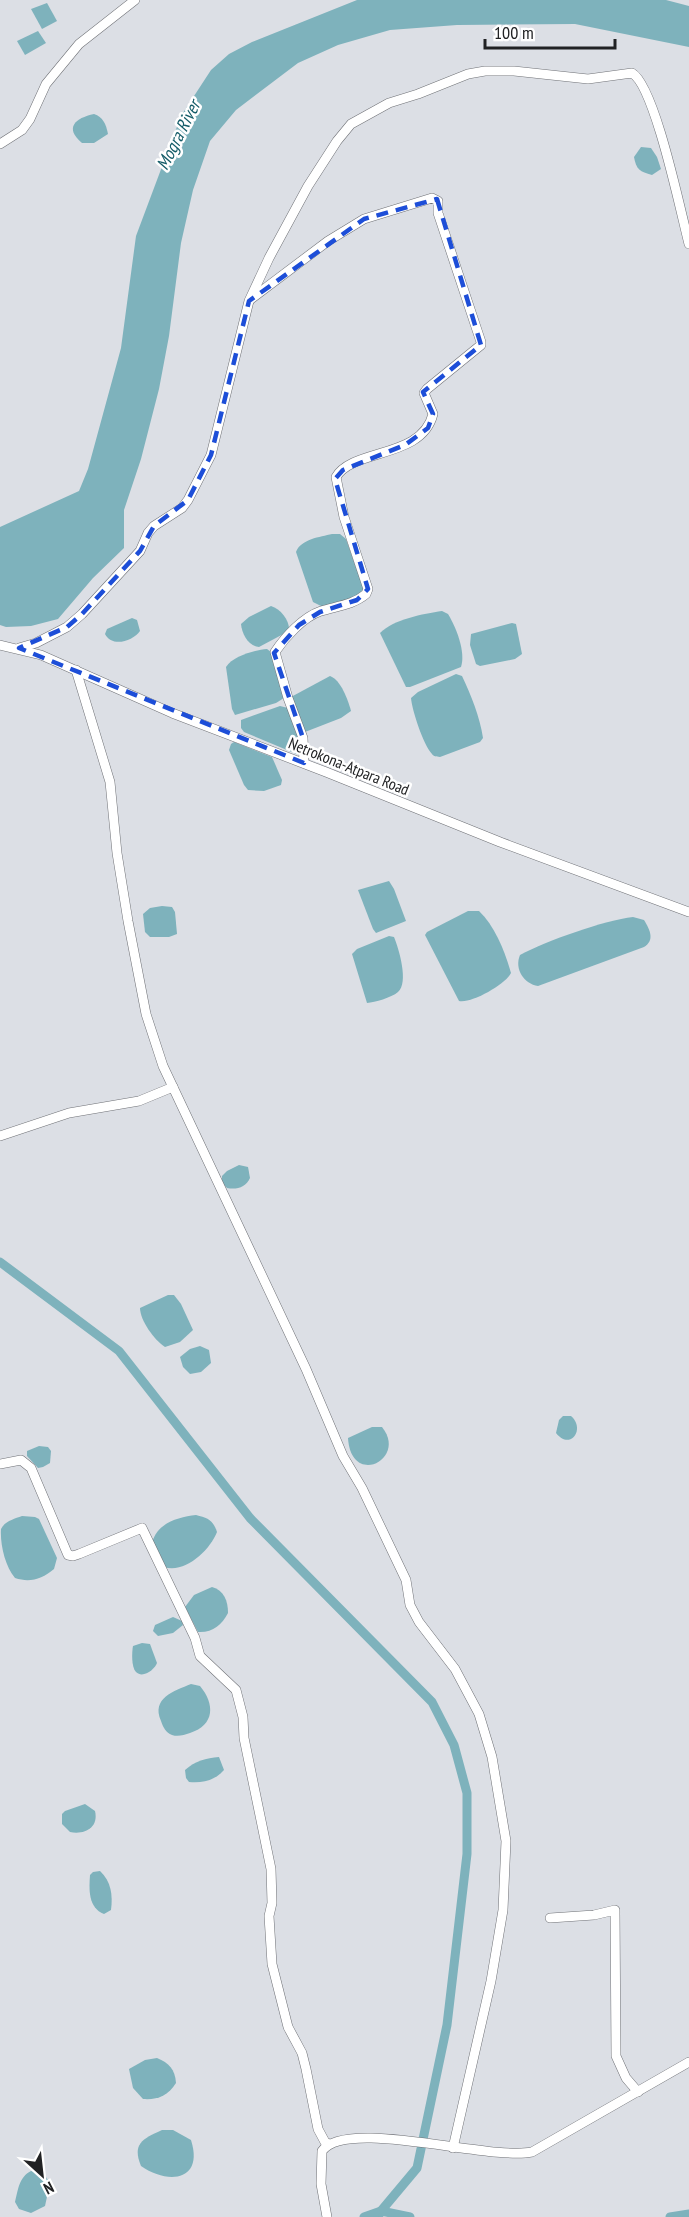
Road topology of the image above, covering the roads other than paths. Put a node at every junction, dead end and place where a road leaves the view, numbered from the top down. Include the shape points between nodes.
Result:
1 (135, 0) edge
2 (0, 144) edge
3 (689, 244) edge
4 (249, 301) junction
5 (0, 645) edge
6 (19, 648) junction
7 (76, 670) junction
8 (304, 763) junction
9 (689, 912) edge
10 (173, 1087) junction
11 (0, 1136) edge
12 (0, 1464) edge
13 (550, 1918) dead end
14 (689, 2062) edge
15 (638, 2092) junction
16 (329, 2144) junction
17 (453, 2148) junction
18 (327, 2217) edge

1 - 2 street via 79,44 46,84 22,130
3 - 4 street via 669,159 637,76 627,72 588,79 485,71 389,103 351,124 308,186
4 - 6 street via 211,455 188,500 154,526 140,551 82,614 67,627
4 - 8 street via 364,219 432,198 438,201 438,213 481,342 424,393 433,414 428,428 405,445 367,457 336,477 344,517 368,589 357,600 320,612 299,626 275,652 303,738
5 - 6 street, Netrokona-Atpara Road
6 - 7 street, Netrokona-Atpara Road
7 - 8 street, Netrokona-Atpara Road via 172,713
7 - 10 street via 110,782 117,853 147,1014
8 - 9 street, Netrokona-Atpara Road
10 - 11 street via 139,1101 69,1113
10 - 17 street via 343,1456 406,1580 410,1605 465,1687 479,1713 492,1757 506,1841 502,1910 491,1981
12 - 16 street via 21,1460 31,1467 68,1555 142,1528 200,1656 236,1690 271,1869 272,1965 288,2027 302,2053 318,2129
13 - 15 street via 615,1910 616,2056
14 - 15 street
15 - 17 street via 531,2152
16 - 17 street via 393,2138
16 - 18 street via 322,2151 320,2170

